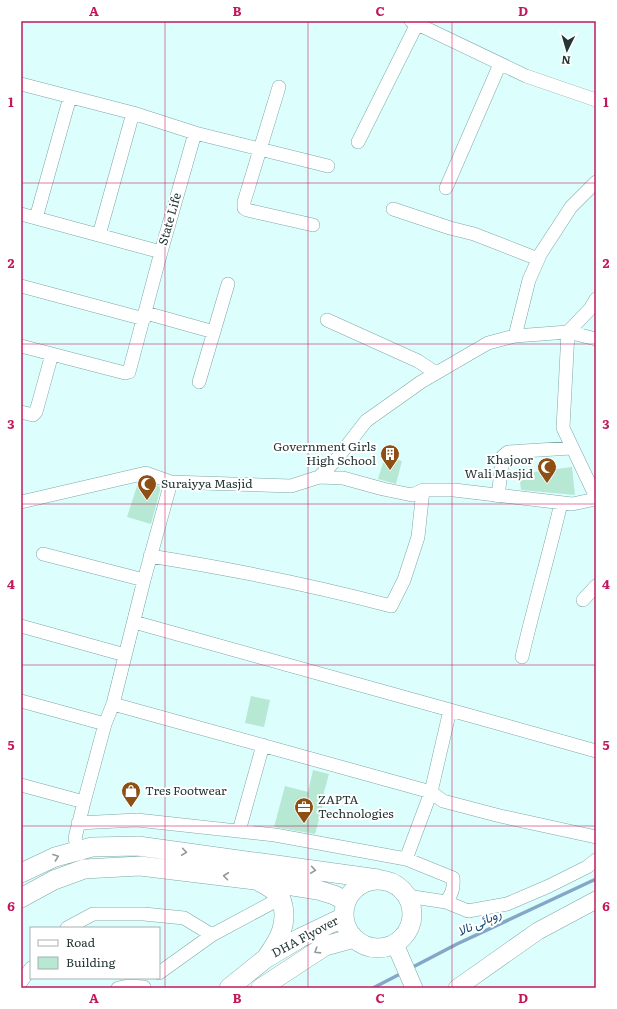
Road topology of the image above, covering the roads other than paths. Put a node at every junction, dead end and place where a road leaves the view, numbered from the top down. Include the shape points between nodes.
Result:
1 (414, 22) edge
2 (500, 64) junction
3 (21, 84) edge
4 (279, 87) dead end
5 (70, 97) junction
6 (596, 100) edge
7 (133, 113) junction
8 (195, 133) junction
9 (358, 142) dead end
10 (261, 150) junction
11 (328, 166) dead end
12 (596, 182) edge
13 (446, 188) dead end
14 (393, 209) dead end
15 (21, 214) edge
16 (36, 218) junction
17 (313, 226) dead end
18 (99, 235) junction
19 (161, 252) junction
20 (538, 259) junction
21 (228, 284) dead end
22 (21, 286) edge
23 (596, 300) edge
24 (145, 316) junction
25 (327, 320) dead end
26 (214, 332) junction
27 (568, 332) junction
28 (515, 336) junction
29 (596, 339) edge
30 (21, 346) edge
31 (52, 354) junction
32 (436, 373) junction
33 (199, 382) dead end
34 (21, 412) edge
35 (571, 448) junction
36 (319, 477) junction
37 (171, 482) junction
38 (423, 490) junction
39 (498, 496) junction
40 (596, 498) edge
41 (21, 502) edge
42 (561, 503) junction
43 (43, 554) dead end
44 (150, 556) junction
45 (144, 580) junction
46 (596, 586) edge
47 (583, 600) dead end
48 (134, 622) junction
49 (21, 626) edge
50 (125, 655) junction
51 (522, 657) dead end
52 (21, 701) edge
53 (113, 704) junction
54 (450, 710) junction
55 (105, 724) junction
56 (263, 745) junction
57 (596, 751) edge
58 (21, 785) edge
59 (431, 792) junction
60 (84, 802) junction
61 (78, 823) junction
62 (239, 831) junction
63 (596, 837) edge
64 (78, 850) junction
65 (406, 859) junction
66 (596, 860) edge
67 (21, 873) edge
68 (255, 880) junction
69 (378, 880) junction
70 (407, 896) junction
71 (21, 898) edge
72 (281, 898) junction
73 (596, 900) edge
74 (446, 902) junction
75 (345, 909) junction
76 (69, 927) edge
77 (212, 934) junction
78 (354, 938) junction
79 (395, 944) junction
80 (265, 959) junction
81 (30, 969) edge
82 (160, 972) edge
83 (21, 982) edge
84 (146, 984) edge
85 (118, 988) edge
86 (229, 988) edge
87 (260, 988) edge
88 (414, 988) edge
89 (457, 988) edge

1 - 2 street
1 - 9 street
2 - 6 street via 526,76
2 - 13 street
3 - 5 street
4 - 10 street
5 - 7 street
5 - 16 street
7 - 8 street
7 - 18 street
8 - 10 street
8 - 19 street, State Life
10 - 11 street
10 - 17 street via 244,208
12 - 20 street via 571,207
14 - 20 street via 474,234
15 - 16 street
16 - 18 street
18 - 19 street
19 - 24 street, State Life
20 - 28 street via 529,280
21 - 26 street
22 - 24 street
23 - 27 street
24 - 26 street
24 - 31 street, State Life via 129,372
25 - 32 street via 418,361
26 - 33 street
27 - 28 street
27 - 29 street
27 - 35 street via 563,428
28 - 32 street via 488,343
30 - 31 street, State Life
31 - 34 street via 36,412 33,415
32 - 36 street via 366,421
35 - 39 street via 508,452 503,456
35 - 40 street
36 - 37 street via 291,486
36 - 38 street via 343,478 412,495
37 - 41 street via 146,473
37 - 44 street
38 - 39 street via 454,490
38 - 44 street via 418,537 404,580 391,606 221,568
39 - 42 street
40 - 42 street via 572,504
42 - 51 street
43 - 45 street
44 - 45 street
45 - 48 street
46 - 47 street
48 - 50 street
48 - 54 street
49 - 50 street
50 - 53 street
52 - 55 street
53 - 55 street
53 - 56 street
54 - 57 street
54 - 59 street
55 - 60 street
56 - 59 street
56 - 62 street
58 - 60 street
59 - 63 street via 443,801
59 - 65 street
60 - 61 street
61 - 62 street via 137,820
61 - 64 street via 74,838
62 - 65 street via 275,835
67 -> 64 main road via 55,857
64 -> 69 main road via 92,846 138,846
65 - 74 street via 453,878 452,895
66 - 74 street via 549,886 507,904 468,911
68 -> 71 main road via 140,866 84,869 54,880
68 - 72 main road via 273,890
68 - 75 main road via 334,895
69 - 70 main road via 389,881
69 - 75 main road via 364,882 353,890
70 - 74 street
70 - 79 main road via 412,917 409,928
72 - 77 street
72 - 80 main road via 284,911 283,928 278,941
73 - 89 street via 538,931
75 - 78 main road via 347,928
75 - 80 main road, DHA Flyover
76 - 77 street via 93,914 144,914 184,918
77 - 82 street
78 - 79 main road via 363,945 373,948
78 -> 87 main road, DHA Flyover via 325,946
79 - 88 street
80 - 86 main road, DHA Flyover
81 - 83 street
84 - 85 street

